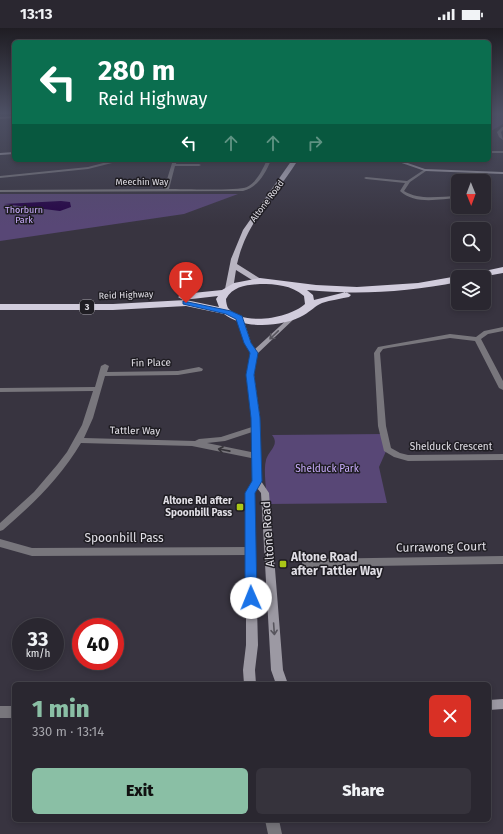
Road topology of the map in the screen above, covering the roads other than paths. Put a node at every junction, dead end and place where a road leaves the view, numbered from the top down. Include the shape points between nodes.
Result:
1 (491, 152) edge
2 (503, 152) edge
3 (12, 153) edge
4 (0, 154) edge
5 (111, 162) dead end
6 (174, 162) edge
7 (268, 162) edge
8 (293, 162) edge
9 (401, 162) edge
10 (199, 165) dead end
11 (425, 170) junction
12 (503, 173) edge
13 (0, 177) edge
14 (366, 178) dead end
15 (408, 182) junction
16 (166, 190) junction
17 (0, 191) edge
18 (451, 197) edge
19 (233, 265) junction
20 (503, 270) edge
21 (491, 272) edge
22 (503, 275) edge
23 (491, 277) edge
24 (451, 280) edge
25 (260, 281) junction
26 (451, 285) edge
27 (295, 286) junction
28 (226, 291) junction
29 (0, 302) edge
30 (310, 305) junction
31 (0, 307) edge
32 (228, 312) junction
33 (293, 317) junction
34 (240, 318) junction
35 (503, 329) edge
36 (478, 339) junction
37 (254, 353) junction
38 (105, 366) dead end
39 (199, 369) dead end
40 (102, 374) junction
41 (97, 388) junction
42 (503, 388) edge
43 (0, 390) edge
44 (255, 428) junction
45 (77, 440) junction
46 (192, 443) junction
47 (256, 456) junction
48 (503, 457) edge
49 (257, 481) junction
50 (0, 528) edge
51 (0, 543) edge
52 (250, 550) junction
53 (503, 560) edge
54 (307, 563) dead end
55 (250, 682) edge
56 (281, 682) edge
57 (503, 704) edge
58 (491, 705) edge
59 (0, 712) edge
60 (12, 712) edge
61 (272, 822) edge
62 (275, 834) edge

1 - 2 street
3 - 4 street
5 - 13 street via 88,168
6 - 10 street
6 - 16 street
7 - 16 street, Meechin Way via 250,188
8 - 19 main road, Altone Road via 254,216
9 - 11 street
11 - 12 street
11 - 15 street
14 - 15 street
15 - 18 street via 402,191 410,196
16 - 17 street, Meechin Way
19 - 25 main road
19 - 28 main road, Altone Road
20 - 21 highway
22 - 23 highway
24 - 27 highway via 372,289
25 - 27 highway, Reid Highway via 275,281
25 - 28 highway, Reid Highway via 239,284
26 - 30 highway via 424,290 344,295
27 - 30 highway via 308,294
28 - 29 highway, Reid Highway / 3 via 149,299
28 - 32 highway via 220,302
30 - 33 highway via 304,312
31 - 32 highway, Reid Highway / 3 via 113,307 186,303
32 - 34 highway, Reid Highway
33 - 34 highway, Reid Highway via 271,321
33 -> 37 street
34 - 37 street
35 - 36 street via 482,334
36 - 42 street
36 - 48 street, Shelduck Crescent via 450,336 380,348 377,353 382,426 387,449 408,458
37 - 44 street, Altone Road via 250,375
38 - 40 street
39 - 40 street, Fin Place via 178,373
40 - 41 street
41 - 43 street
41 - 45 street via 86,425
44 - 46 street, Tattler Way via 222,439
44 - 47 street, Altone Road
45 - 46 street, Tattler Way
45 - 50 street via 44,485
47 -> 46 street, Tattler Way
47 - 49 street, Altone Road
49 - 52 street, Altone Road via 250,493
49 -> 56 street, Altone Road via 265,493 277,670
51 - 52 street, Spoonbill Pass via 32,552
52 - 55 street, Altone Road via 252,645
53 - 54 street, Currawong Court
57 - 58 street
59 - 60 street
61 - 62 street

